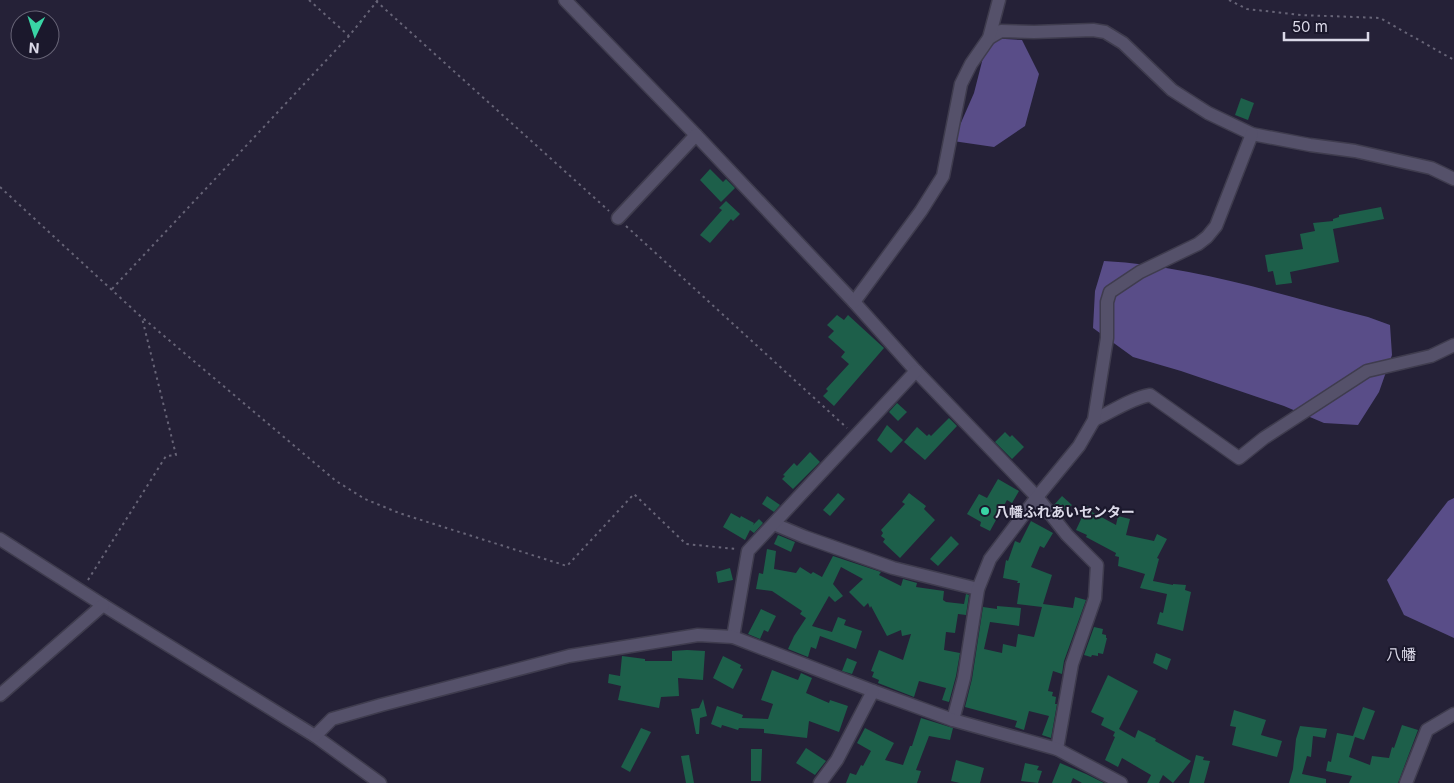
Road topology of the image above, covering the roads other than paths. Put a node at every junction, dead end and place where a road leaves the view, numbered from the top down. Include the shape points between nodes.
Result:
1 (565, 0) edge
2 (999, 0) edge
3 (989, 38) junction
4 (1252, 134) junction
5 (696, 135) junction
6 (1454, 180) edge
7 (618, 218) road end
8 (854, 302) junction
9 (1454, 345) edge
10 (916, 371) junction
11 (1094, 420) junction
12 (1037, 497) junction
13 (774, 524) junction
14 (0, 539) edge
15 (978, 589) junction
16 (103, 605) junction
17 (733, 637) junction
18 (873, 691) junction
19 (0, 695) edge
20 (1454, 714) edge
21 (953, 720) junction
22 (315, 736) junction
23 (1057, 749) junction
24 (380, 783) edge
25 (820, 783) edge
26 (1121, 783) edge
27 (1406, 783) edge

1 - 5 street
2 - 3 street
3 - 4 street via 1001,31 1105,32 1123,43 1172,90 1208,113
3 - 8 street via 961,84 943,176
4 - 6 street via 1431,168
4 - 11 street via 1216,226 1207,237 1140,272 1110,292 1106,308 1107,338
5 - 7 street
5 - 8 street
8 - 10 street
9 - 11 street via 1431,356 1367,371 1239,458 1150,395 1138,397
10 - 12 street
10 - 13 street
11 - 12 street via 1079,446
12 - 15 street via 990,559
12 - 23 street via 1067,535 1097,565 1096,598 1072,664
13 - 15 street via 894,568
13 - 17 street via 748,551
14 - 16 street
15 - 21 street via 964,678
16 - 19 street
16 - 22 street
17 - 18 street
17 - 22 street via 698,635 569,656 332,719
18 - 21 street
18 - 25 street via 837,760
20 - 27 street via 1428,730
21 - 23 street
22 - 24 street
23 - 26 street

